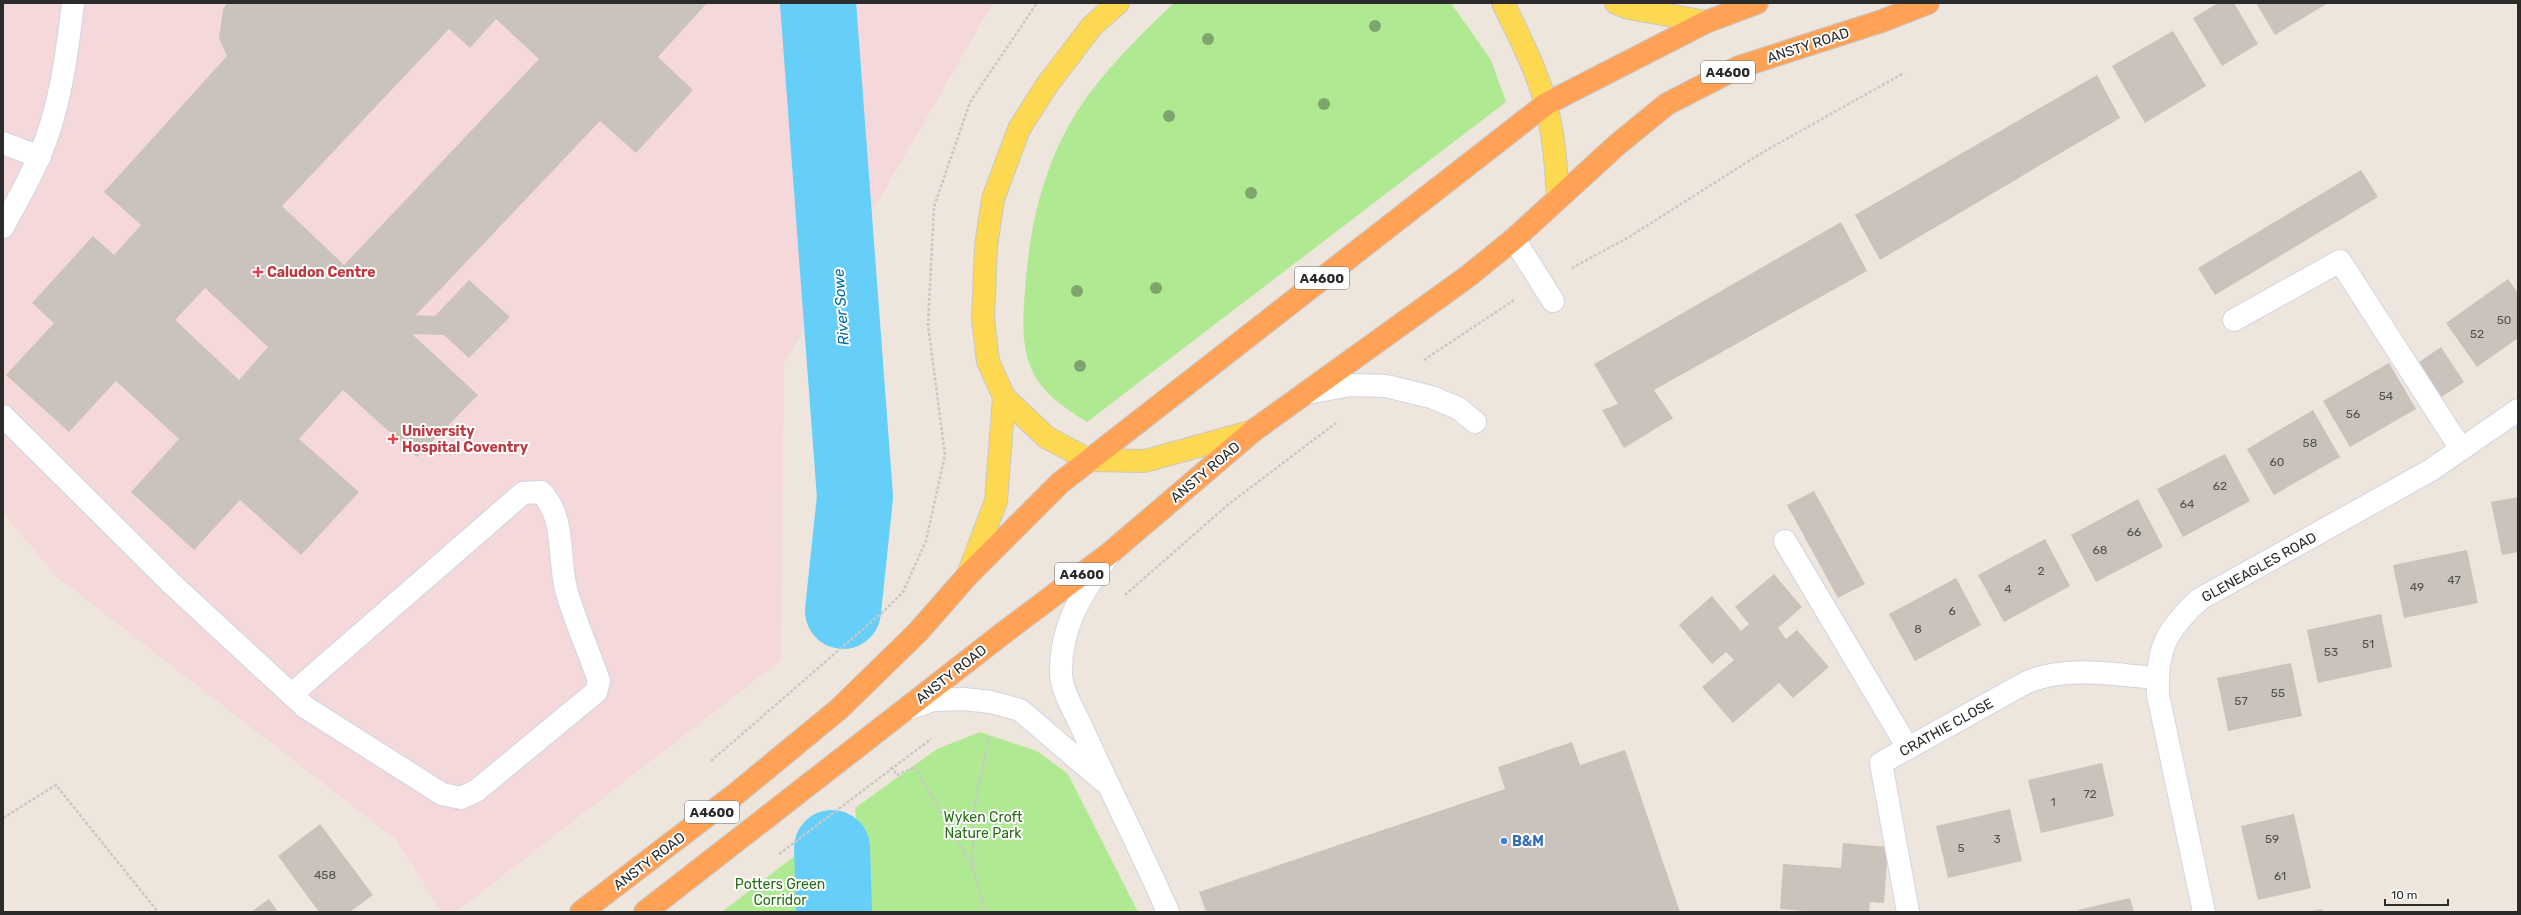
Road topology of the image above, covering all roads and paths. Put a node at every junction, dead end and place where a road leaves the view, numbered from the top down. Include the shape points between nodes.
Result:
1 (73, 3) edge
2 (1037, 3) edge
3 (1118, 3) edge
4 (1503, 3) edge
5 (1616, 3) edge
6 (1757, 3) edge
7 (1928, 3) edge
8 (1706, 22) junction
9 (1904, 73) dead end
10 (1546, 104) junction
11 (3, 143) edge
12 (40, 156) junction
13 (1558, 197) junction
14 (3, 228) edge
15 (1514, 239) junction
16 (1549, 292) junction
17 (2234, 320) dead end
18 (1386, 386) junction
19 (1307, 394) junction
20 (1004, 397) junction
21 (2518, 410) edge
22 (3, 416) edge
23 (1342, 418) dead end
24 (1475, 422) dead end
25 (1254, 431) junction
26 (2461, 449) junction
27 (1089, 460) junction
28 (1785, 541) dead end
29 (1110, 553) junction
30 (968, 575) junction
31 (1119, 601) dead end
32 (2157, 678) junction
33 (292, 694) junction
34 (905, 710) junction
35 (991, 728) dead end
36 (935, 737) dead end
37 (1908, 748) junction
38 (711, 761) dead end
39 (891, 767) junction
40 (1108, 785) junction
41 (3, 818) edge
42 (775, 857) dead end
43 (973, 868) junction
44 (158, 912) edge
45 (582, 912) edge
46 (645, 912) edge
47 (985, 912) edge
48 (1168, 912) edge
49 (1908, 912) edge
50 (2204, 912) edge

1 - 12 street via 65,73
2 - 38 path via 970,102 934,207 928,325 945,455 926,541 903,592
3 - 20 main road via 1092,26 1047,85 1023,123 993,199 986,246 983,318 988,361
4 - 10 main road via 1527,52
5 - 8 main road via 1629,8
6 - 8 highway, A4600
7 - 13 highway, ANSTY ROAD / A4600 via 1882,21 1739,67 1702,85 1667,104
8 - 10 highway, A4600
9 - 16 path via 1763,152 1629,237
10 - 13 main road via 1554,143
10 - 27 highway, A4600
11 - 12 street
12 - 14 street
13 - 15 highway, A4600
15 - 16 street
15 - 19 highway, A4600
16 - 18 path via 1499,308
17 - 26 street via 2340,261
18 - 19 street via 1351,385
18 - 24 street via 1431,397 1458,408
19 - 25 highway, A4600
20 - 27 main road via 1046,437
20 - 30 main road, ANSTY ROAD via 996,501
21 - 26 street, GLENEAGLES ROAD
22 - 33 street via 172,584
23 - 31 path via 1230,503
25 - 27 main road via 1145,461
25 - 29 highway, ANSTY ROAD / A4600
26 - 32 street, GLENEAGLES ROAD via 2376,502 2200,599 2184,614 2162,645
27 - 30 highway, A4600 via 1060,483
28 - 37 street
29 - 34 highway, ANSTY ROAD / A4600
29 - 40 street via 1075,605 1066,635 1061,674 1062,682
30 - 45 highway, ANSTY ROAD / A4600 via 918,632 839,709 737,793
32 - 37 street, CRATHIE CLOSE via 2069,672 2046,674
32 - 50 street, GLENEAGLES ROAD via 2162,721
33 - 33 street via 305,707 442,794 462,798 476,791 596,692 599,681 566,592 558,520 550,502 541,492 523,493
34 - 40 street via 933,700 964,699 991,702 1020,710
34 - 46 highway, ANSTY ROAD / A4600
35 - 43 path via 973,815
36 - 39 path
37 - 49 street, CRATHIE CLOSE via 1881,763
39 - 42 path
39 - 43 path via 897,775 915,768
40 - 48 street
41 - 44 path via 56,785
43 - 47 path

